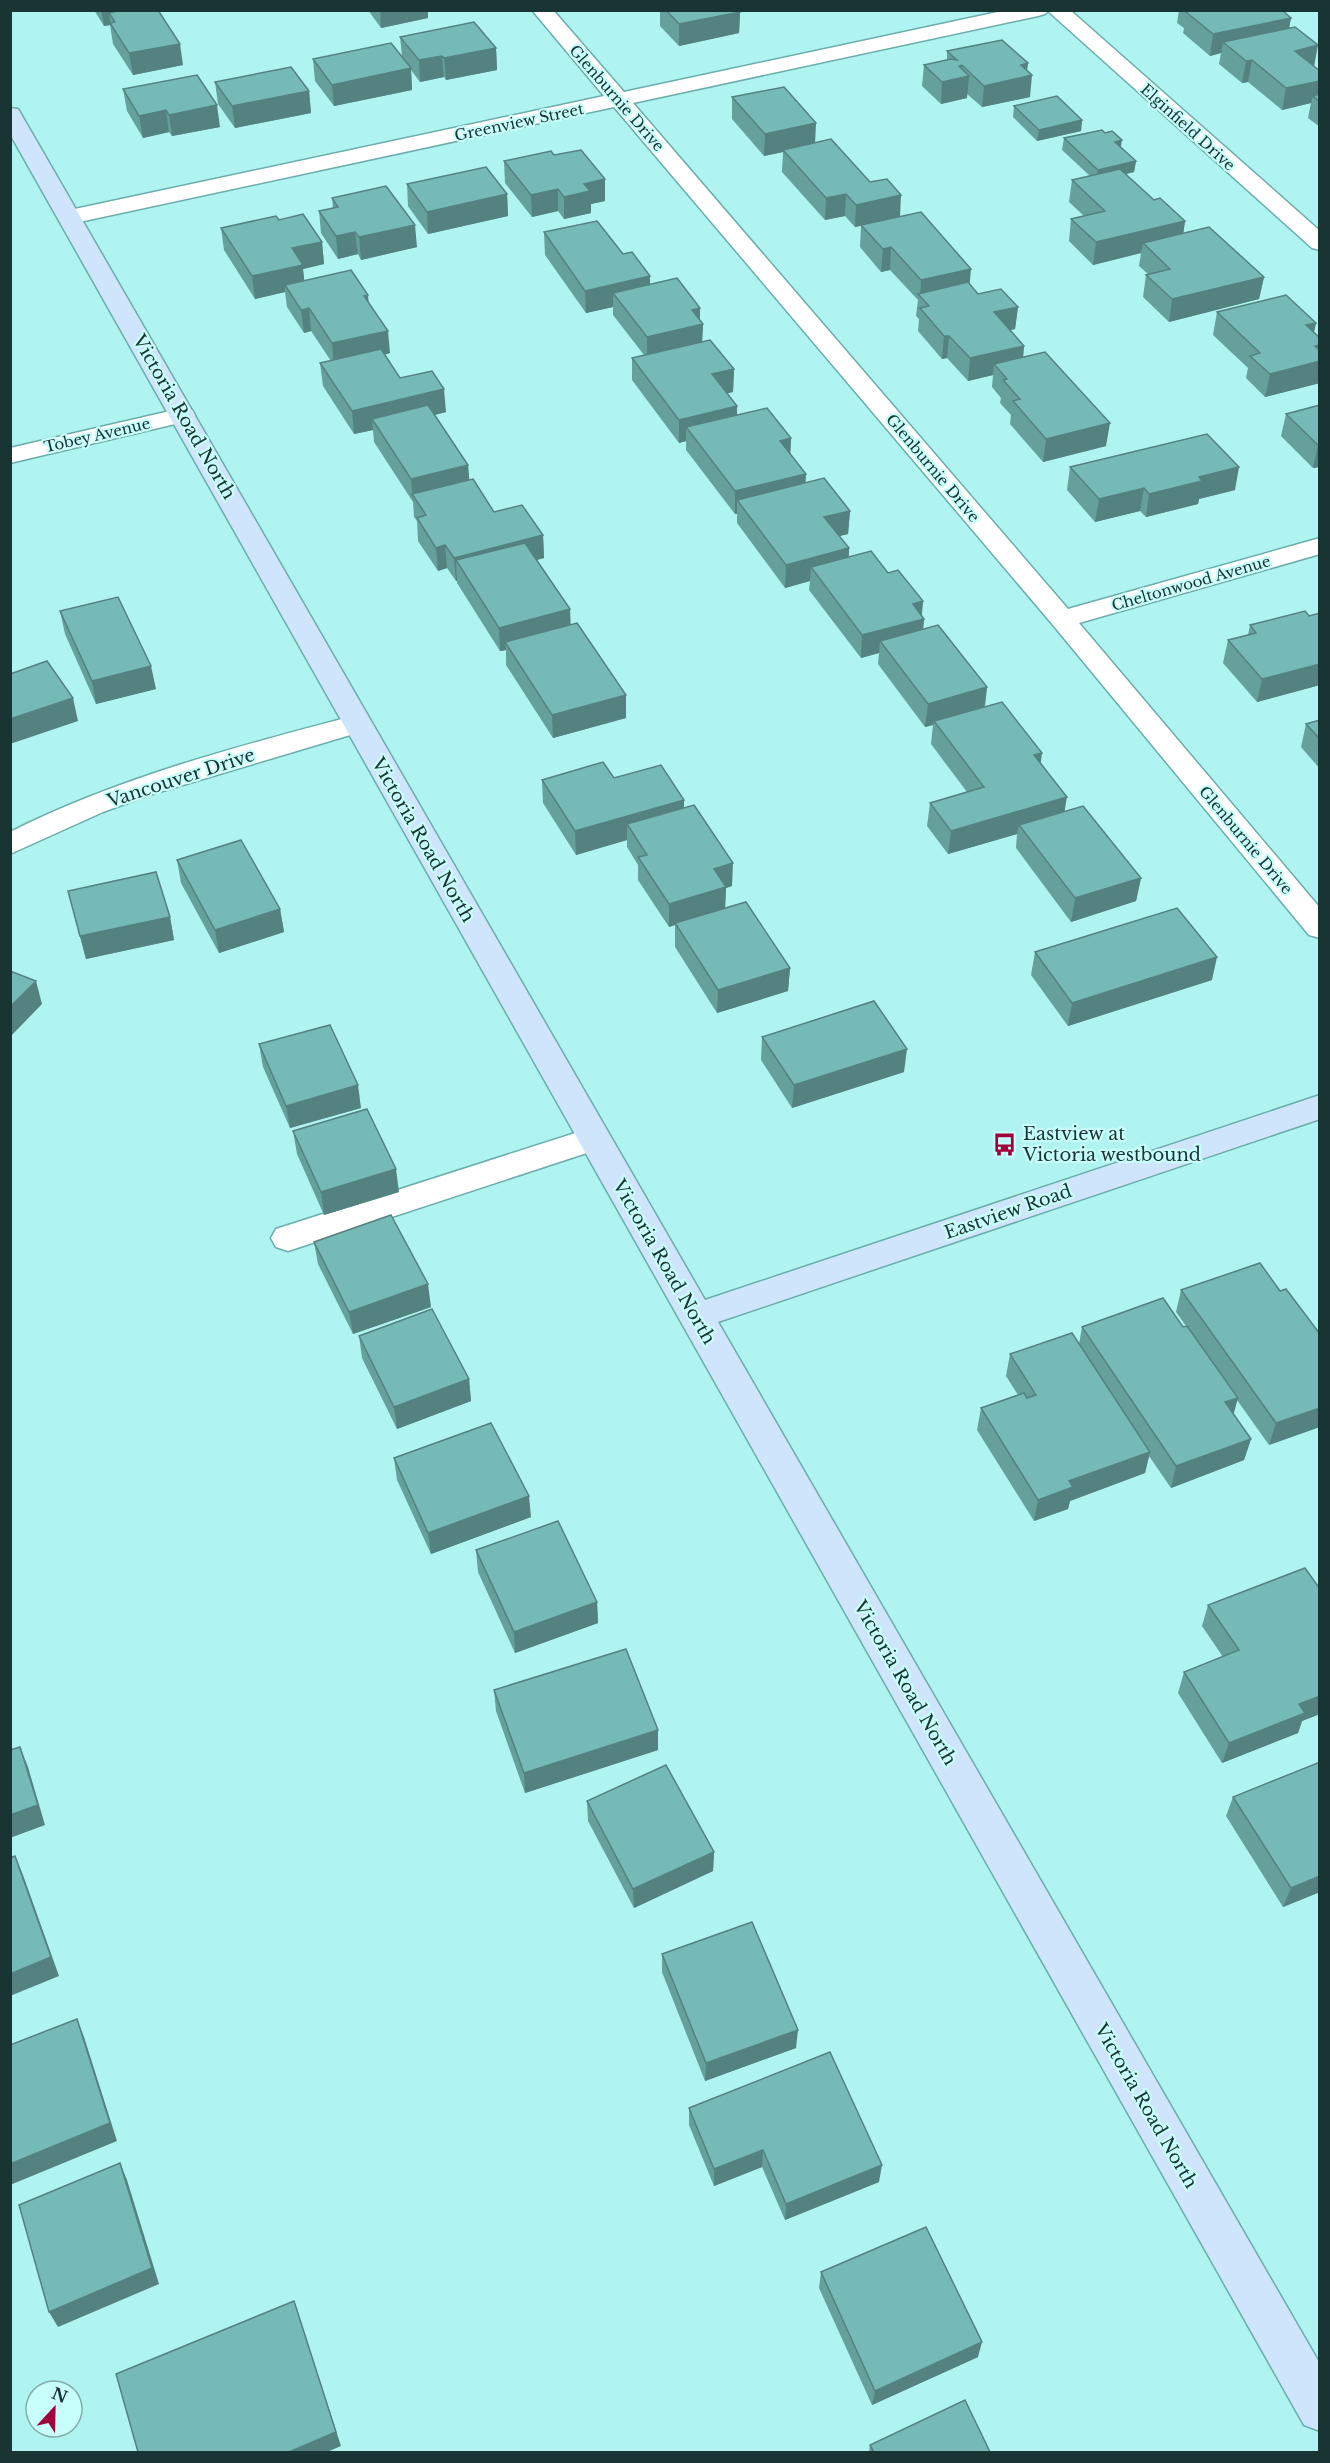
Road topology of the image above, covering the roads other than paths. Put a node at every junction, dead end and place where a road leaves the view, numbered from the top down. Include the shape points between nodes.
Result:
1 (542, 10) edge
2 (1038, 10) edge
3 (1057, 10) edge
4 (619, 100) junction
5 (10, 114) edge
6 (70, 217) junction
7 (1320, 243) edge
8 (183, 414) junction
9 (10, 456) edge
10 (1320, 546) edge
11 (1062, 619) junction
12 (357, 724) junction
13 (10, 844) edge
14 (1320, 928) edge
15 (1320, 1107) edge
16 (594, 1139) junction
17 (288, 1238) dead end
18 (696, 1316) junction
19 (1320, 2409) edge

1 - 4 street, Glenburnie Drive
2 - 4 street, Greenview Street
3 - 7 street, Elginfield Drive
4 - 6 street, Greenview Street
4 - 11 street, Glenburnie Drive
5 - 6 main road, Victoria Road North
6 - 8 main road, Victoria Road North
8 - 9 street, Tobey Avenue
8 - 12 main road, Victoria Road North
10 - 11 street, Cheltonwood Avenue
11 - 14 street, Glenburnie Drive
12 - 13 street, Vancouver Drive via 148,784
12 - 16 main road, Victoria Road North
15 - 18 main road, Eastview Road
16 - 17 street
16 - 18 main road, Victoria Road North
18 - 19 main road, Victoria Road North

